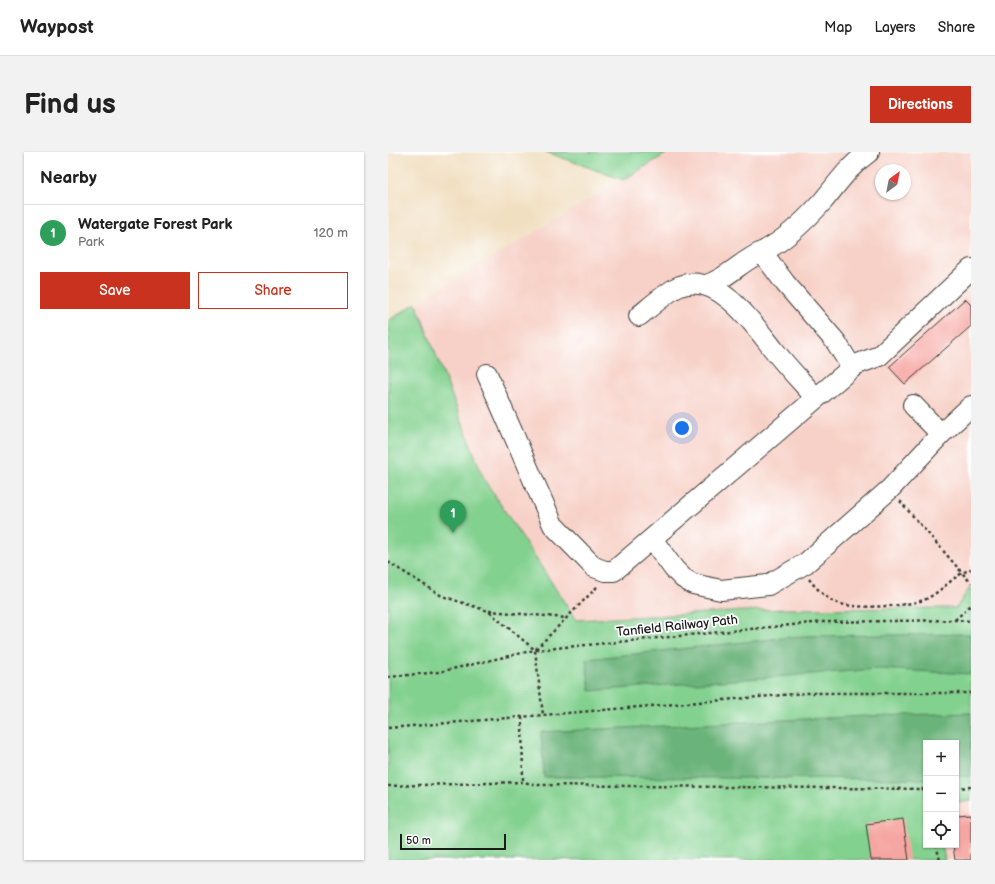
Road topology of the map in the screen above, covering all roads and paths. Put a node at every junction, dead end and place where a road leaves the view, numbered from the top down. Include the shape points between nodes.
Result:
1 (869, 152) edge
2 (762, 252) junction
3 (971, 269) edge
4 (706, 285) junction
5 (639, 316) dead end
6 (852, 368) junction
7 (487, 374) dead end
8 (816, 398) junction
9 (914, 405) dead end
10 (971, 406) edge
11 (941, 434) junction
12 (890, 489) junction
13 (652, 539) junction
14 (388, 562) edge
15 (799, 568) junction
16 (971, 569) edge
17 (614, 571) junction
18 (962, 573) junction
19 (971, 584) edge
20 (971, 605) edge
21 (488, 611) junction
22 (567, 618) junction
23 (954, 620) junction
24 (971, 621) edge
25 (535, 650) junction
26 (388, 677) edge
27 (971, 693) edge
28 (543, 715) junction
29 (522, 717) junction
30 (388, 728) edge
31 (523, 782) junction
32 (388, 786) edge
33 (971, 787) edge
34 (959, 788) edge
35 (923, 789) edge
36 (937, 848) edge
37 (940, 860) edge

1 - 2 lane via 854,163 821,203 798,225 775,245
2 - 4 lane via 749,258 716,282
2 - 6 lane via 785,284 832,337
3 - 6 lane via 879,356
4 - 5 lane via 680,286
4 - 8 lane via 738,306
6 - 8 lane
7 - 17 lane via 553,524 594,567 605,572
8 - 13 lane
9 - 11 lane
10 - 11 lane
11 - 12 lane
12 - 15 lane
12 - 18 path
13 - 15 lane via 683,578 709,589 768,585
13 - 17 lane
14 - 21 path via 442,596
15 - 18 path via 817,589 835,602 857,606 908,605 928,598
16 - 18 path
17 - 22 path
18 - 19 path
20 - 23 path
21 - 22 path
21 - 25 path
22 - 25 path
23 - 24 path, Tanfield Railway Path
23 - 25 path, Tanfield Railway Path via 823,622
25 - 26 path, Tanfield Railway Path via 439,672
25 - 28 path
27 - 28 path via 806,694
28 - 29 path
29 - 30 path
29 - 31 path
31 - 32 path
31 - 35 path
33 - 34 path
36 - 37 path

